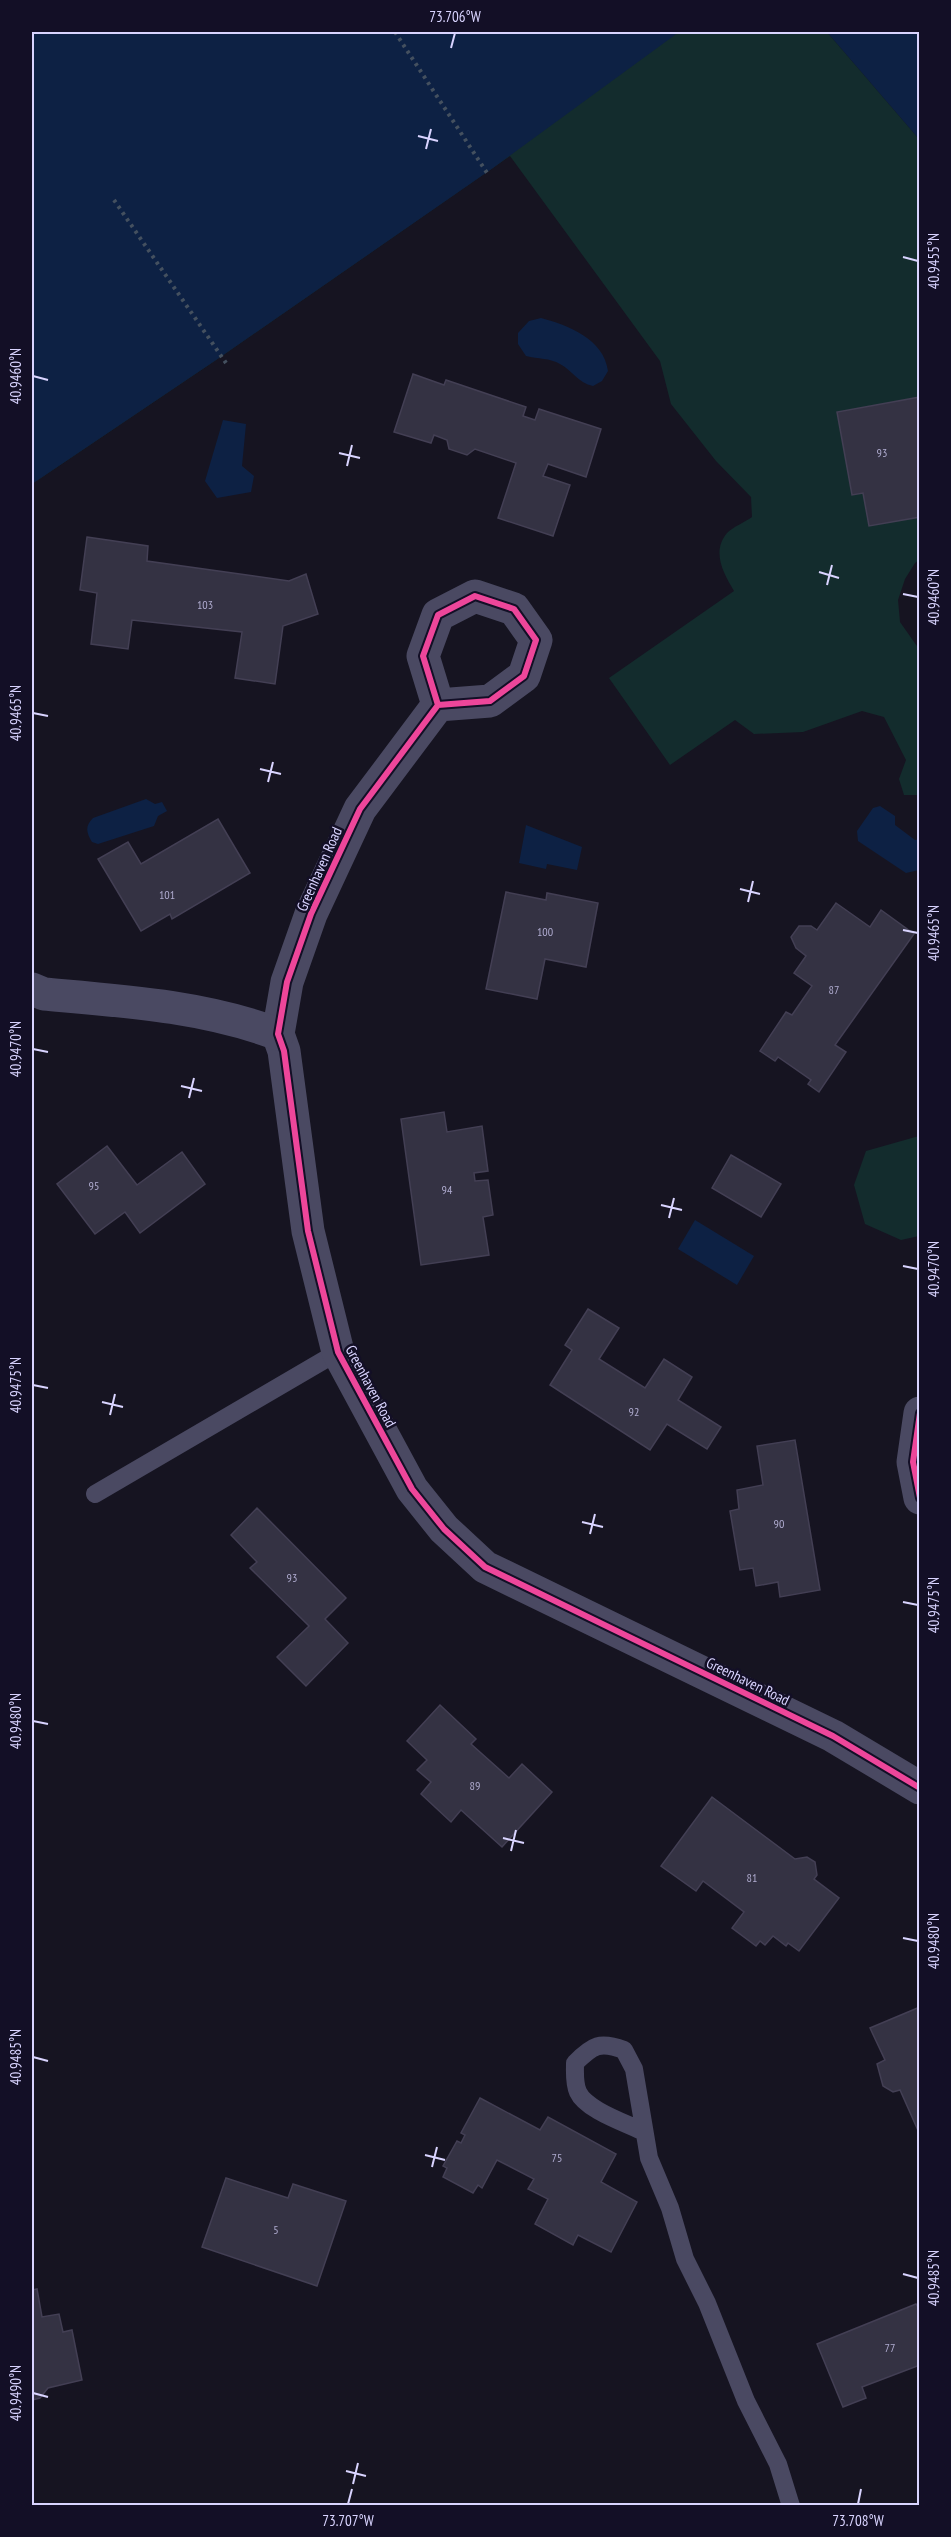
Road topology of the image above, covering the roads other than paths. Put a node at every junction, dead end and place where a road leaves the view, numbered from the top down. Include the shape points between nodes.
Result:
1 (438, 705) dead end
2 (32, 989) edge
3 (278, 1034) junction
4 (338, 1352) junction
5 (920, 1413) edge
6 (95, 1494) dead end
7 (920, 1498) edge
8 (916, 1780) edge
9 (644, 2132) junction
10 (791, 2505) edge

1 - 3 street, Greenhaven Road via 360,809 308,924 287,982
2 - 3 street via 44,994 157,1004 244,1021
3 - 4 street, Greenhaven Road via 284,1051 308,1231
4 - 6 lane
4 - 8 street, Greenhaven Road via 412,1489 444,1529 485,1568
5 - 7 street via 913,1462
9 - 9 lane via 634,2069 624,2050 609,2044 586,2052 575,2063 579,2093 591,2107
9 - 10 lane via 649,2158 685,2259 746,2401 778,2464

